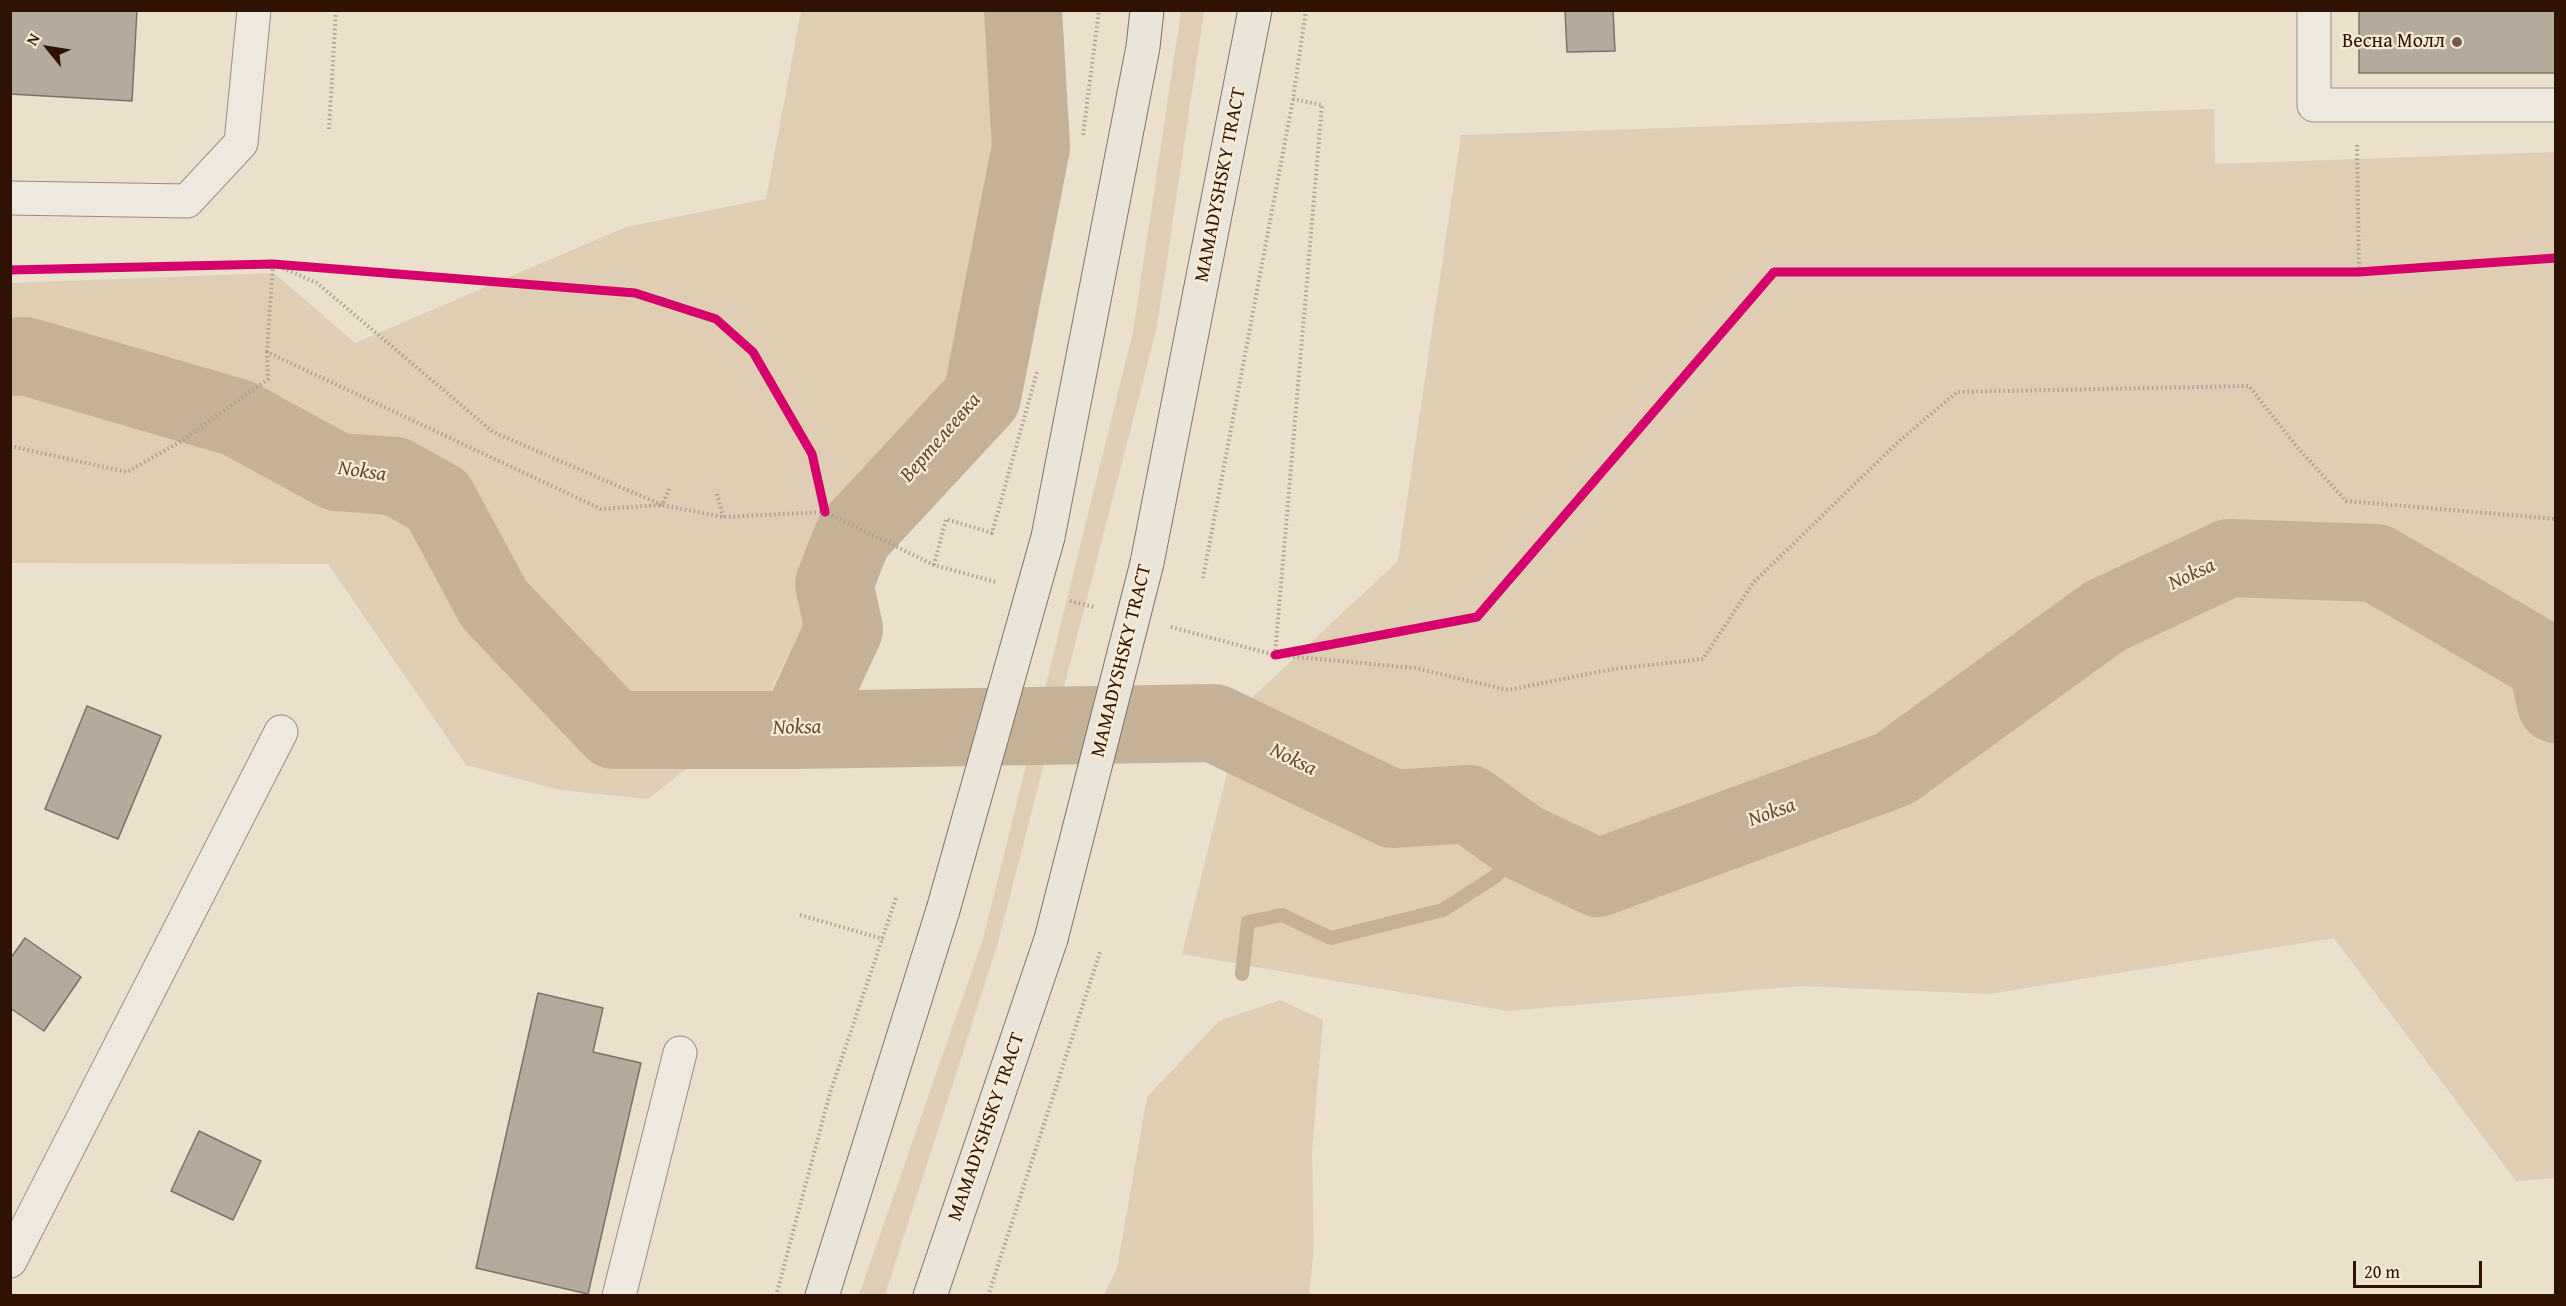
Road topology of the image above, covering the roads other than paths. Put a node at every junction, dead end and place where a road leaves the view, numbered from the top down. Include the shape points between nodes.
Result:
1 (254, 10) edge
2 (1147, 10) edge
3 (1255, 10) edge
4 (2314, 10) edge
5 (2556, 105) edge
6 (10, 198) edge
7 (281, 732) dead end
8 (680, 1053) dead end
9 (10, 1261) edge
10 (619, 1296) edge
11 (822, 1296) edge
12 (930, 1296) edge

1 - 6 lane via 241,143 187,201
2 - 11 main road, bridge via 1048,537 943,910
3 - 12 main road, MAMADYSHSKY TRACT, bridge via 1148,563 1051,939
4 - 5 lane via 2314,105
7 - 9 lane
8 - 10 lane

